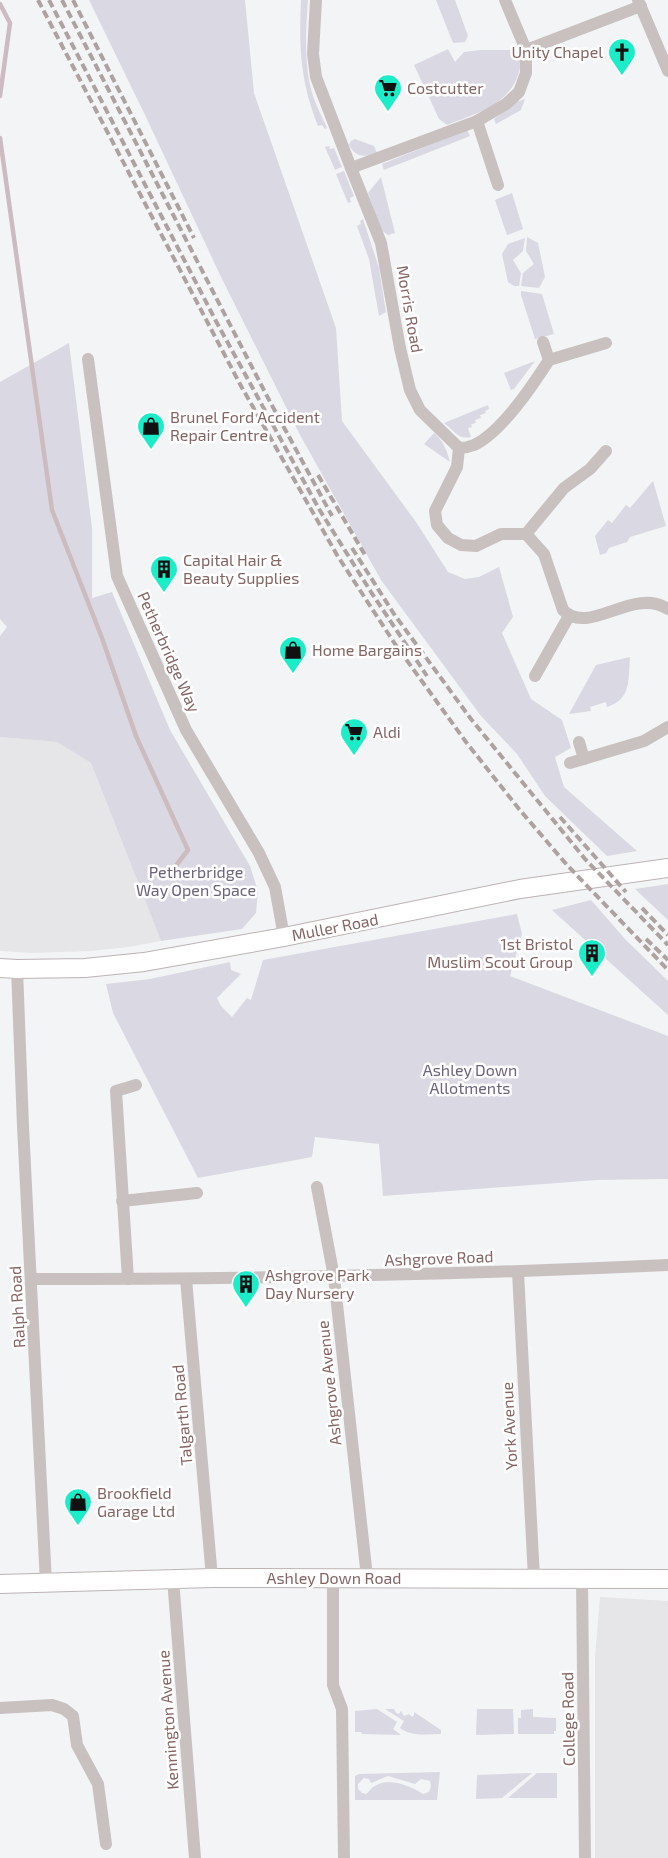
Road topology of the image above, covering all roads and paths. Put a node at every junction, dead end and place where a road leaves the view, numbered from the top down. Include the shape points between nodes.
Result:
1 (316, 0) edge
2 (505, 0) edge
3 (640, 3) edge
4 (526, 50) junction
5 (668, 71) edge
6 (477, 121) junction
7 (350, 168) junction
8 (498, 185) dead end
9 (543, 342) dead end
10 (606, 343) dead end
11 (88, 359) dead end
12 (549, 360) junction
13 (459, 448) junction
14 (606, 451) dead end
15 (526, 534) junction
16 (668, 608) edge
17 (569, 616) junction
18 (535, 676) dead end
19 (668, 727) edge
20 (579, 742) dead end
21 (584, 759) junction
22 (570, 763) dead end
23 (668, 868) edge
24 (284, 937) junction
25 (8, 968) edge
26 (136, 1085) dead end
27 (317, 1186) dead end
28 (197, 1193) dead end
29 (122, 1200) junction
30 (668, 1265) edge
31 (518, 1272) junction
32 (334, 1277) junction
33 (32, 1279) junction
34 (128, 1279) junction
35 (186, 1279) junction
36 (367, 1577) junction
37 (212, 1578) junction
38 (333, 1578) junction
39 (534, 1578) junction
40 (173, 1579) junction
41 (582, 1579) junction
42 (668, 1579) edge
43 (46, 1583) junction
44 (0, 1584) edge
45 (0, 1708) edge
46 (106, 1844) dead end
47 (195, 1858) edge
48 (344, 1858) edge
49 (585, 1858) edge

1 - 7 street, Morris Road via 316,77
2 - 4 street
3 - 4 street
3 - 5 street
4 - 6 street via 526,73 519,92
6 - 7 street
6 - 8 street
7 - 13 street, Morris Road via 382,242 410,390 420,410
9 - 12 street
10 - 12 street
11 - 24 street, Petherbridge Way via 117,576 186,730 260,853 275,887
12 - 13 street via 535,383 488,436 475,445
13 - 15 street via 457,467 436,511 437,525 448,538 461,545 476,546 501,534
14 - 15 street via 590,469 564,488
15 - 17 street via 544,554 563,610
16 - 17 street via 656,602 639,602 580,619
17 - 18 street
19 - 21 street via 644,741
20 - 21 street
21 - 22 street
23 - 24 main road, Muller Road via 520,889
24 - 25 main road, Muller Road via 144,962 86,968
25 - 33 street, Ralph Road via 23,1126
26 - 29 street via 116,1091
27 - 32 street, Ashgrove Avenue
28 - 29 street
29 - 34 street
30 - 31 street, Ashgrove Road
31 - 32 street, Ashgrove Road
31 - 39 street, York Avenue
32 - 35 street, Ashgrove Road
32 - 36 street, Ashgrove Avenue
33 - 34 street, Ashgrove Road
33 - 43 street, Ralph Road
34 - 35 street, Ashgrove Road
35 - 37 street, Talgarth Road
36 - 38 main road, Ashley Down Road
36 - 39 main road, Ashley Down Road
37 - 38 main road, Ashley Down Road
37 - 40 main road, Ashley Down Road
38 - 48 street via 333,1685 342,1709
39 - 41 main road, Ashley Down Road
40 - 43 main road, Ashley Down Road
40 - 47 street, Kennington Avenue
41 - 42 main road, Ashley Down Road
41 - 49 street, College Road
43 - 44 main road, Ashley Down Road
45 - 46 street via 52,1705 73,1716 77,1745 98,1784

